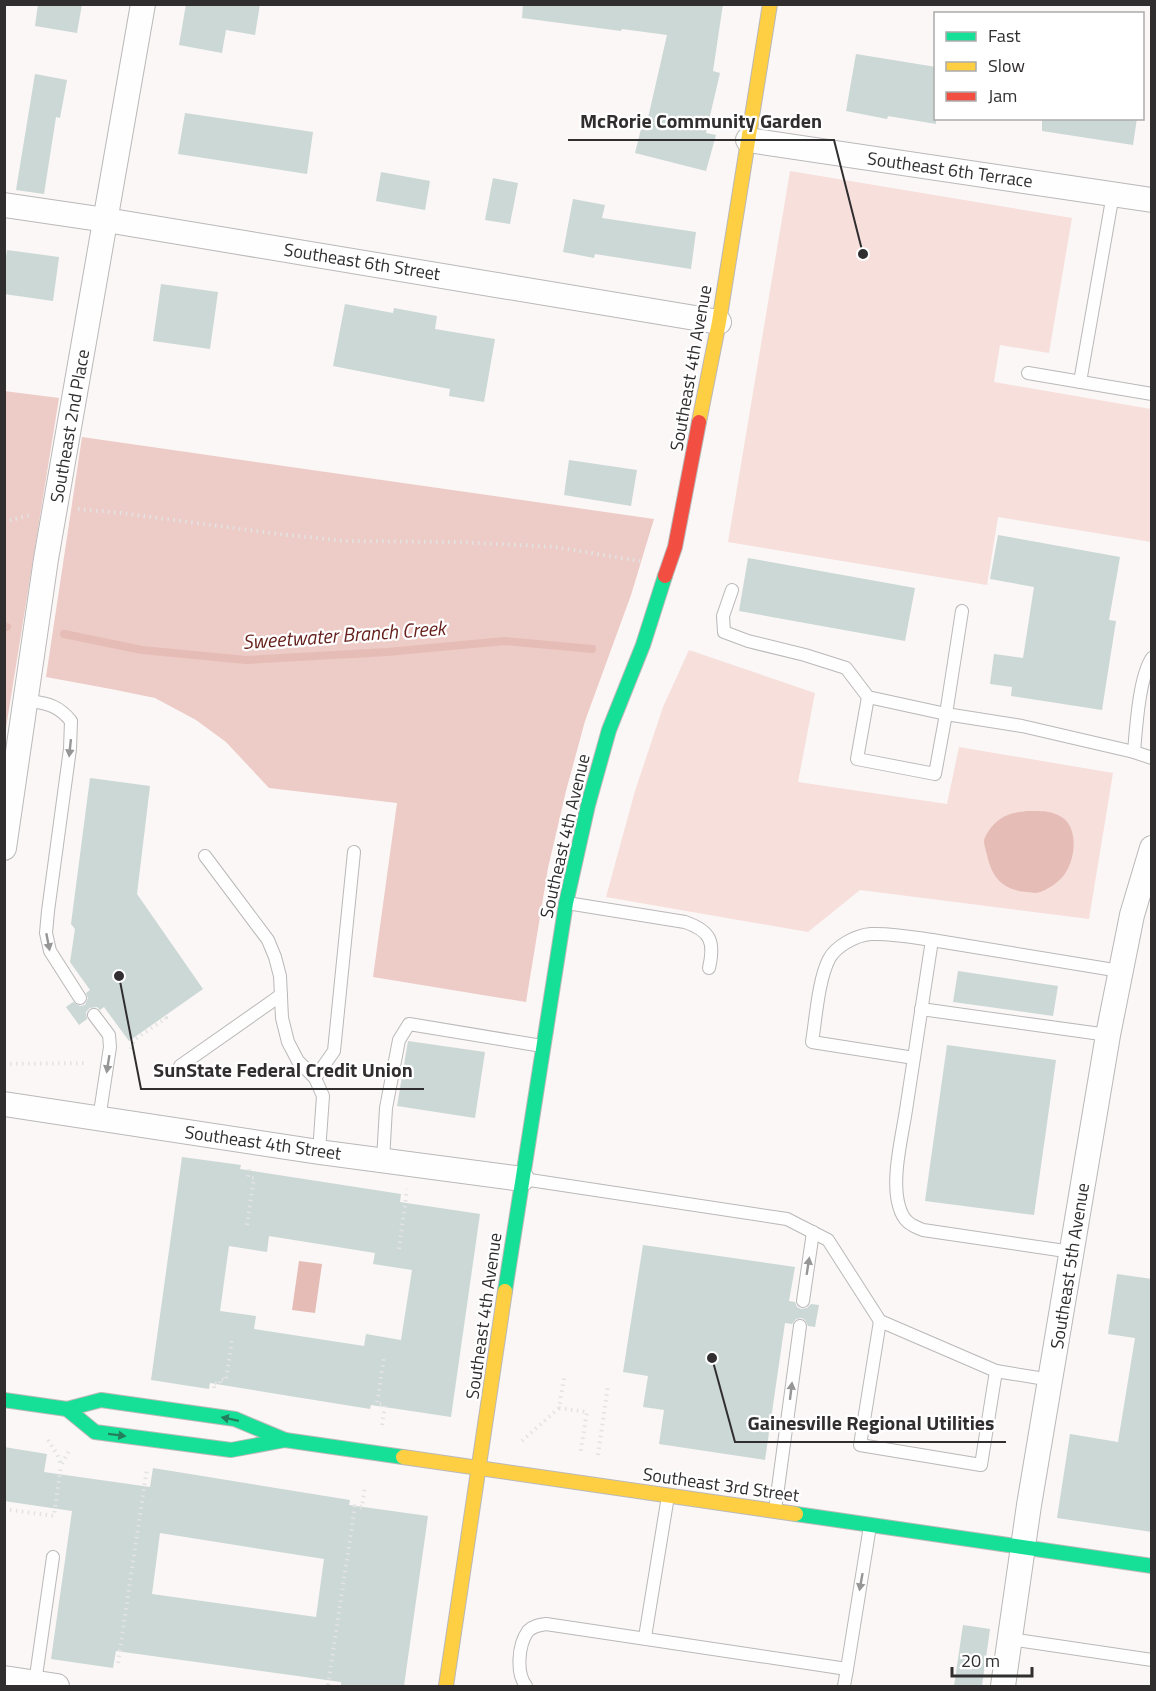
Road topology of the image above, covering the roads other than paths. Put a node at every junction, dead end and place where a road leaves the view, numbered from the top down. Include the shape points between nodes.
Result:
1 (143, 4) edge
2 (770, 4) edge
3 (748, 140) junction
4 (1113, 194) junction
5 (1152, 200) edge
6 (4, 205) edge
7 (106, 220) junction
8 (719, 322) junction
9 (1028, 373) dead end
10 (1080, 382) junction
11 (1152, 394) edge
12 (732, 590) dead end
13 (962, 611) dead end
14 (1152, 658) edge
15 (868, 698) junction
16 (26, 700) junction
17 (946, 714) junction
18 (1134, 752) junction
19 (1152, 758) edge
20 (5, 836) edge
21 (354, 852) dead end
22 (205, 856) dead end
23 (1150, 859) edge
24 (566, 903) junction
25 (932, 940) junction
26 (709, 968) dead end
27 (1120, 971) junction
28 (281, 995) junction
29 (80, 998) dead end
30 (921, 1009) junction
31 (94, 1015) dead end
32 (1108, 1035) junction
33 (543, 1046) junction
34 (914, 1058) junction
35 (180, 1066) dead end
36 (315, 1078) junction
37 (4, 1104) edge
38 (99, 1119) junction
39 (319, 1152) junction
40 (382, 1160) junction
41 (522, 1179) junction
42 (813, 1232) junction
43 (1072, 1252) junction
44 (803, 1300) dead end
45 (880, 1321) junction
46 (800, 1326) dead end
47 (996, 1371) junction
48 (1051, 1380) junction
49 (4, 1400) edge
50 (67, 1409) junction
51 (285, 1440) junction
52 (479, 1468) junction
53 (668, 1495) junction
54 (775, 1511) junction
55 (871, 1525) junction
56 (1023, 1546) junction
57 (53, 1557) dead end
58 (1152, 1566) edge
59 (645, 1637) junction
60 (1010, 1640) junction
61 (1152, 1660) edge
62 (847, 1669) junction
63 (4, 1678) edge
64 (46, 1685) edge
65 (446, 1686) edge
66 (526, 1686) edge
67 (844, 1686) edge
68 (1002, 1686) edge

1 - 7 street, Southeast 2nd Place
2 - 3 street, Southeast 4th Avenue
3 - 4 street, Southeast 6th Terrace
3 - 8 street, Southeast 4th Avenue
4 - 5 street, Southeast 6th Terrace
4 - 10 lane
6 - 7 street, Southeast 6th Street
7 - 8 street, Southeast 6th Street
7 - 16 street, Southeast 2nd Place via 46,559
8 - 24 street, Southeast 4th Avenue via 675,547 643,645 609,730
9 - 10 lane
10 - 11 lane
12 - 15 lane via 723,616 724,632 846,668
13 - 17 lane
14 - 18 lane via 1140,693
15 - 17 lane
15 - 17 lane via 857,759 935,774
16 - 20 street, Southeast 2nd Place
16 -> 29 lane via 62,710 71,721 46,933 50,951
17 - 18 lane via 1022,726
18 - 19 lane
21 - 36 lane via 334,1051
22 - 28 lane via 268,940 280,976
23 - 27 street, Southeast 5th Avenue
24 - 26 lane via 698,926 708,935 713,950
24 - 33 street, Southeast 4th Avenue
25 - 27 lane
25 - 30 lane
25 - 34 lane via 868,934 839,947 823,974 812,1042
27 - 32 street, Southeast 5th Avenue
28 - 35 lane
28 - 36 lane via 288,1042 298,1061
30 - 32 lane
30 - 34 lane
31 -> 38 lane via 109,1035 110,1047
32 - 43 street, Southeast 5th Avenue
33 - 40 lane via 409,1024 399,1040 386,1108
33 - 41 street, Southeast 4th Avenue
34 - 43 lane via 896,1180 899,1206 908,1223 923,1230
36 - 39 lane via 323,1096
37 - 38 street, Southeast 4th Street
38 - 39 street, Southeast 4th Street
39 - 40 street, Southeast 4th Street
40 - 41 street, Southeast 4th Street
41 - 42 lane via 787,1219
41 - 52 street, Southeast 4th Avenue
44 -> 42 lane
42 - 45 lane via 828,1240
43 - 48 street, Southeast 5th Avenue
45 - 47 lane
45 - 47 lane via 860,1445 981,1465
54 -> 46 lane
47 - 48 lane
48 - 56 street, Southeast 5th Avenue
49 - 50 street, Southeast 3rd Street
51 -> 50 street, Southeast 3rd Street via 236,1419 101,1400
50 -> 51 street, Southeast 3rd Street via 95,1432 231,1450
51 - 52 street, Southeast 3rd Street
52 - 53 street, Southeast 3rd Street
52 - 65 street, Southeast 4th Avenue
53 - 54 street, Southeast 3rd Street
53 - 59 lane
54 - 55 street, Southeast 3rd Street
55 - 56 street, Southeast 3rd Street
55 -> 62 lane
56 - 58 street, Southeast 3rd Street
56 - 60 street, Southeast 5th Avenue
57 - 64 lane
59 - 62 lane
59 - 66 lane via 536,1626 529,1631 521,1652 521,1675
60 - 61 lane
60 - 68 street, Southeast 5th Avenue
62 - 67 lane
63 - 64 street

